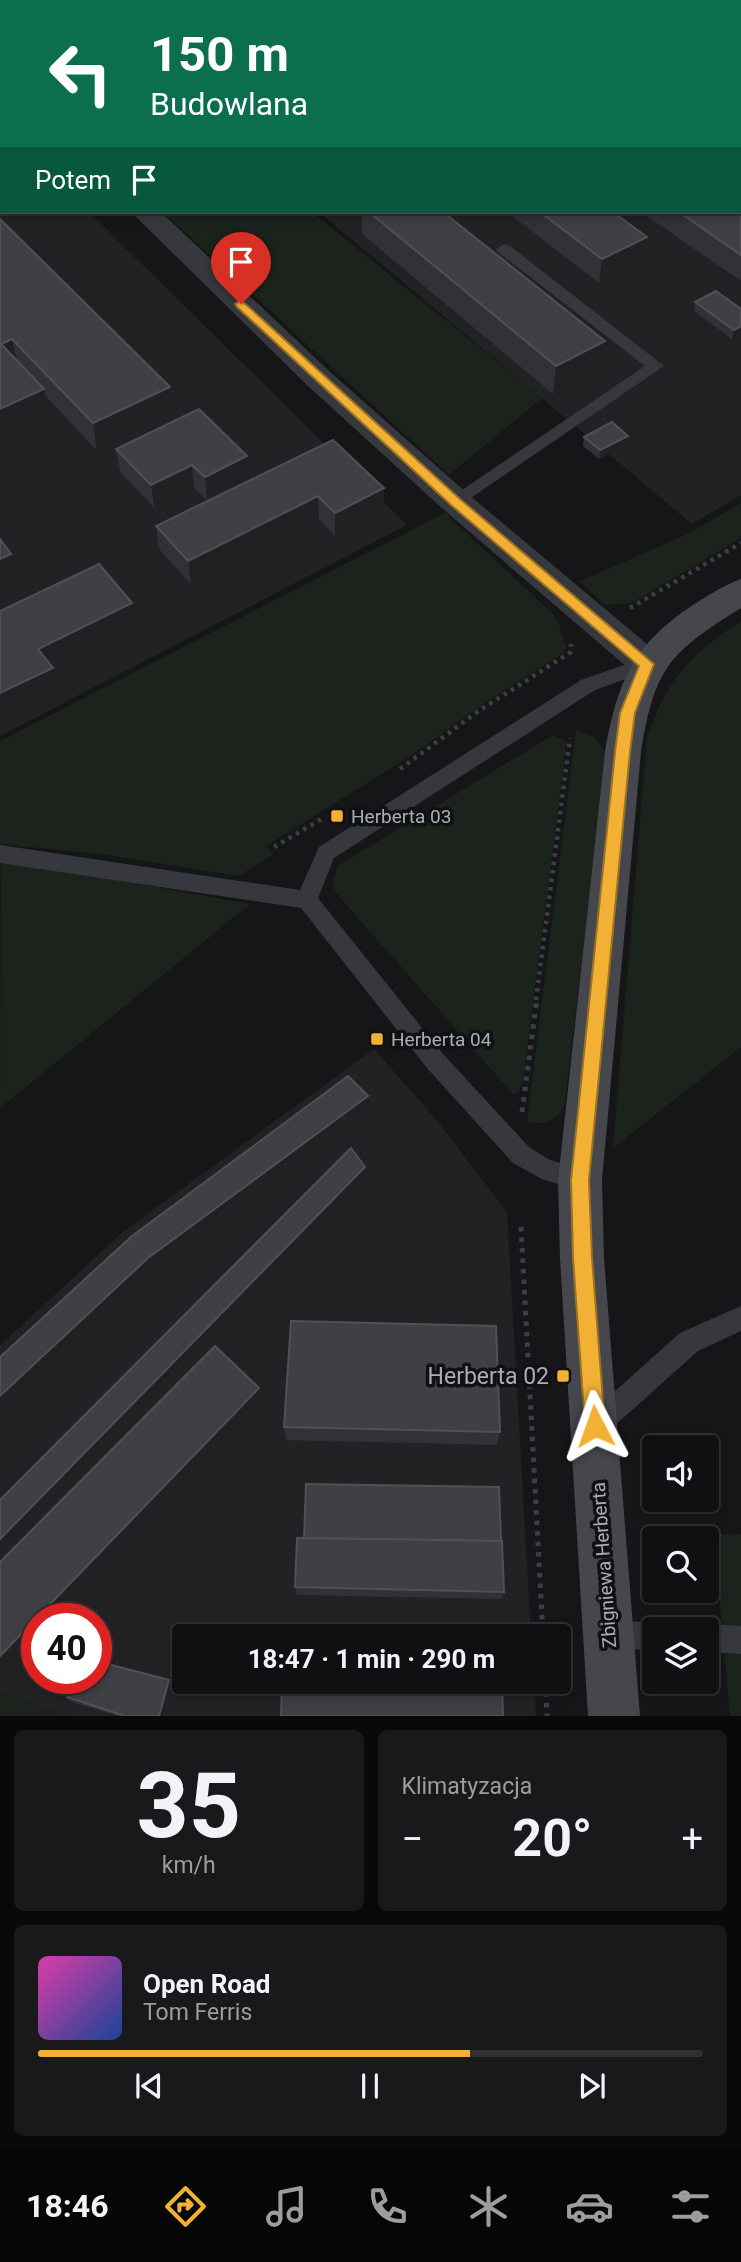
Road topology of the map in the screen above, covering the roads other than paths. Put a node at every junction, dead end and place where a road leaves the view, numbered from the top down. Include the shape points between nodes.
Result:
1 (147, 214) edge
2 (504, 249) dead end
3 (456, 502) junction
4 (741, 592) edge
5 (647, 664) junction
6 (0, 855) edge
7 (307, 900) junction
8 (580, 1180) junction
9 (741, 1318) edge
10 (595, 1426) junction
11 (632, 1635) edge
12 (719, 1639) edge
13 (741, 1640) edge
14 (614, 1716) edge

1 - 3 street
2 - 3 lane via 656,366
3 - 5 street
4 - 5 street via 681,628
5 - 7 lane via 588,685 326,853
5 - 8 street, Zbigniewa Herberta via 628,713
6 - 7 lane
7 - 8 lane via 435,1061 521,1154 542,1168
8 - 10 street, Zbigniewa Herberta
9 - 10 lane via 689,1342
10 - 11 street, Zbigniewa Herberta
11 - 14 street, Zbigniewa Herberta
12 - 13 lane

